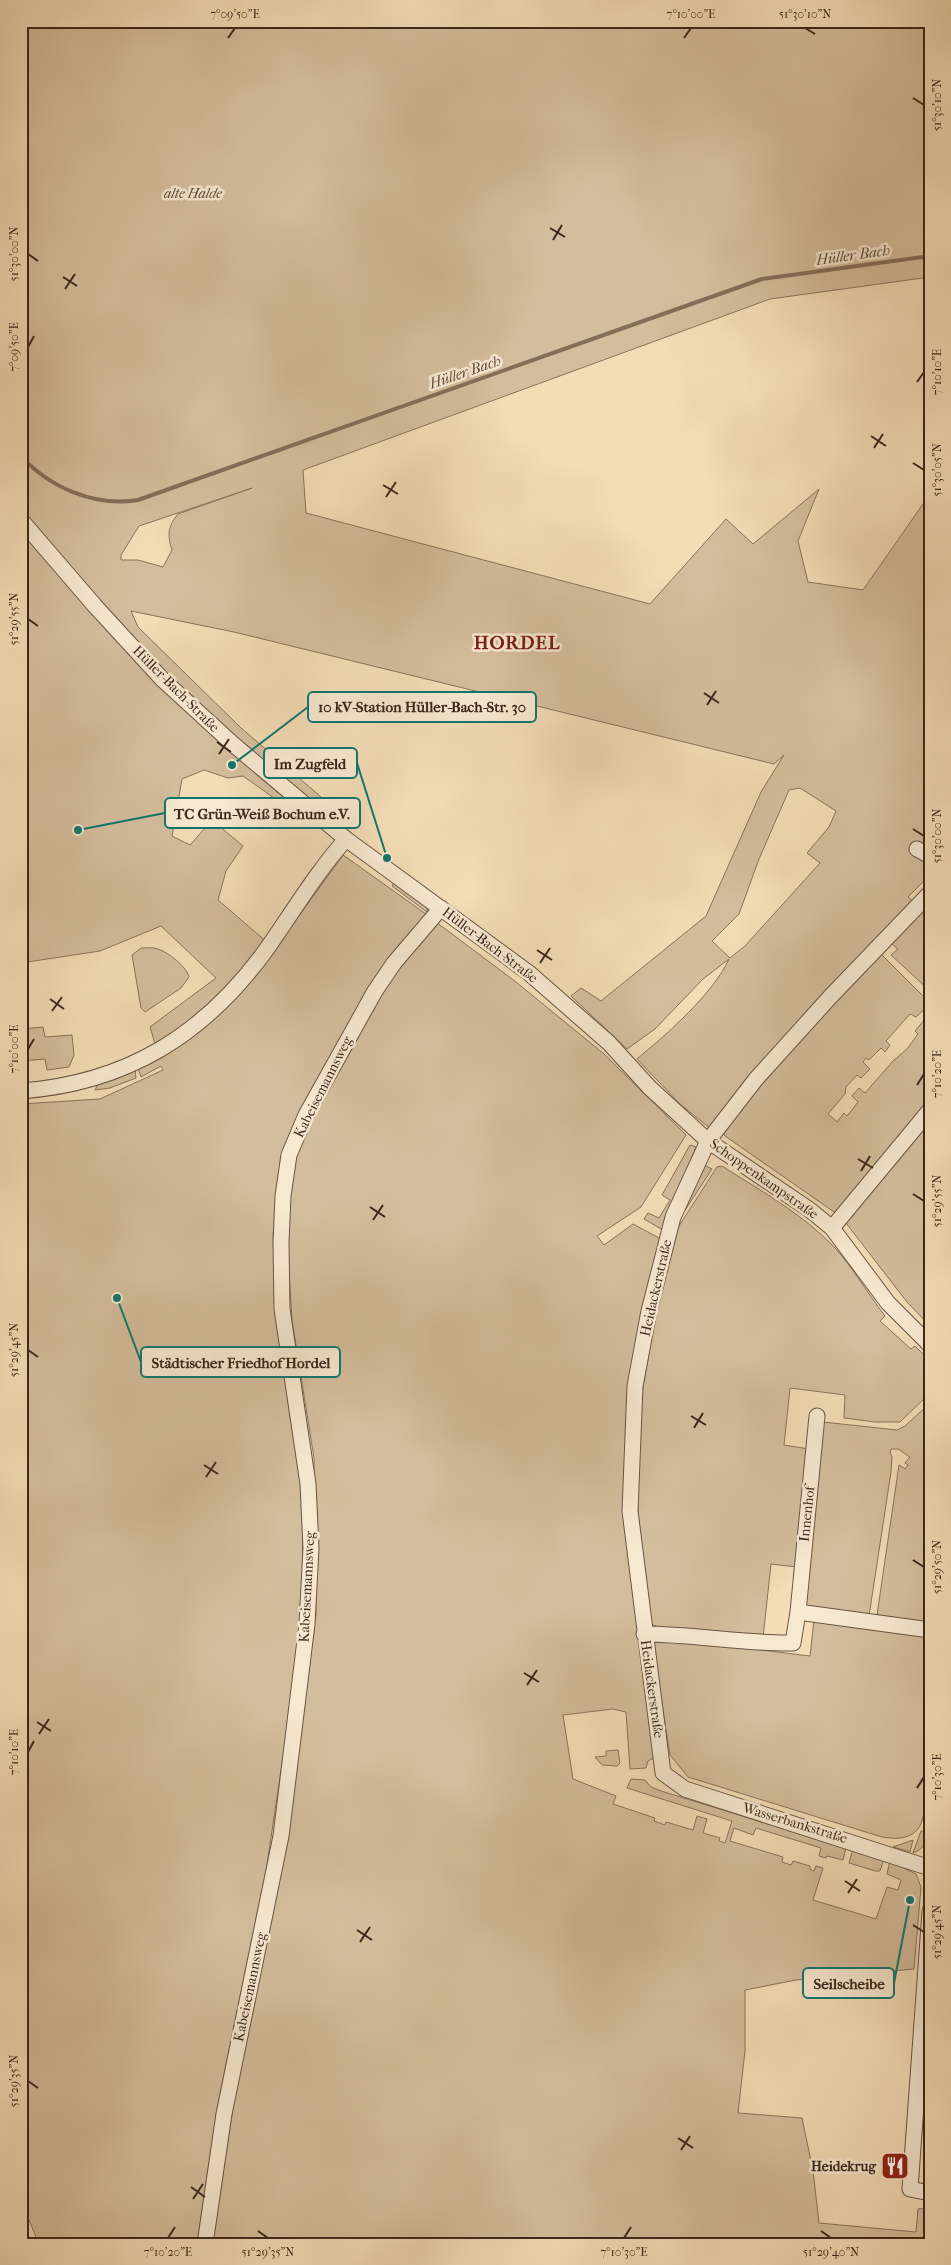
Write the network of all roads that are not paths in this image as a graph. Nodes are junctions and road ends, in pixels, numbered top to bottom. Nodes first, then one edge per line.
1 (21, 520) edge
2 (346, 838) junction
3 (930, 893) edge
4 (441, 908) junction
5 (609, 1043) joint
6 (21, 1091) edge
7 (930, 1110) edge
8 (708, 1141) junction
9 (832, 1228) junction
10 (930, 1345) edge
11 (817, 1416) dead end
12 (798, 1612) junction
13 (930, 1630) edge
14 (644, 1634) junction
15 (662, 1774) joint
16 (930, 1868) edge
17 (930, 1911) edge
18 (930, 2193) edge
19 (205, 2244) edge

1 - 2 street, Hüller-Bach-Straße
2 - 4 street, Hüller-Bach-Straße
2 - 6 street
3 - 8 street, Heidackerstraße
4 - 5 street, Hüller-Bach-Straße
4 - 19 street, Kabeisemannsweg
5 - 8 street, Schoppenkampstraße
7 - 9 street
8 - 9 street, Schoppenkampstraße
8 - 14 street, Heidackerstraße
9 - 10 street, Schoppenkampstraße
11 - 12 street, Innenhof
12 - 13 street
12 - 14 street, Innenhof
14 - 15 street, Heidackerstraße
15 - 16 street, Wasserbankstraße
17 - 18 street

